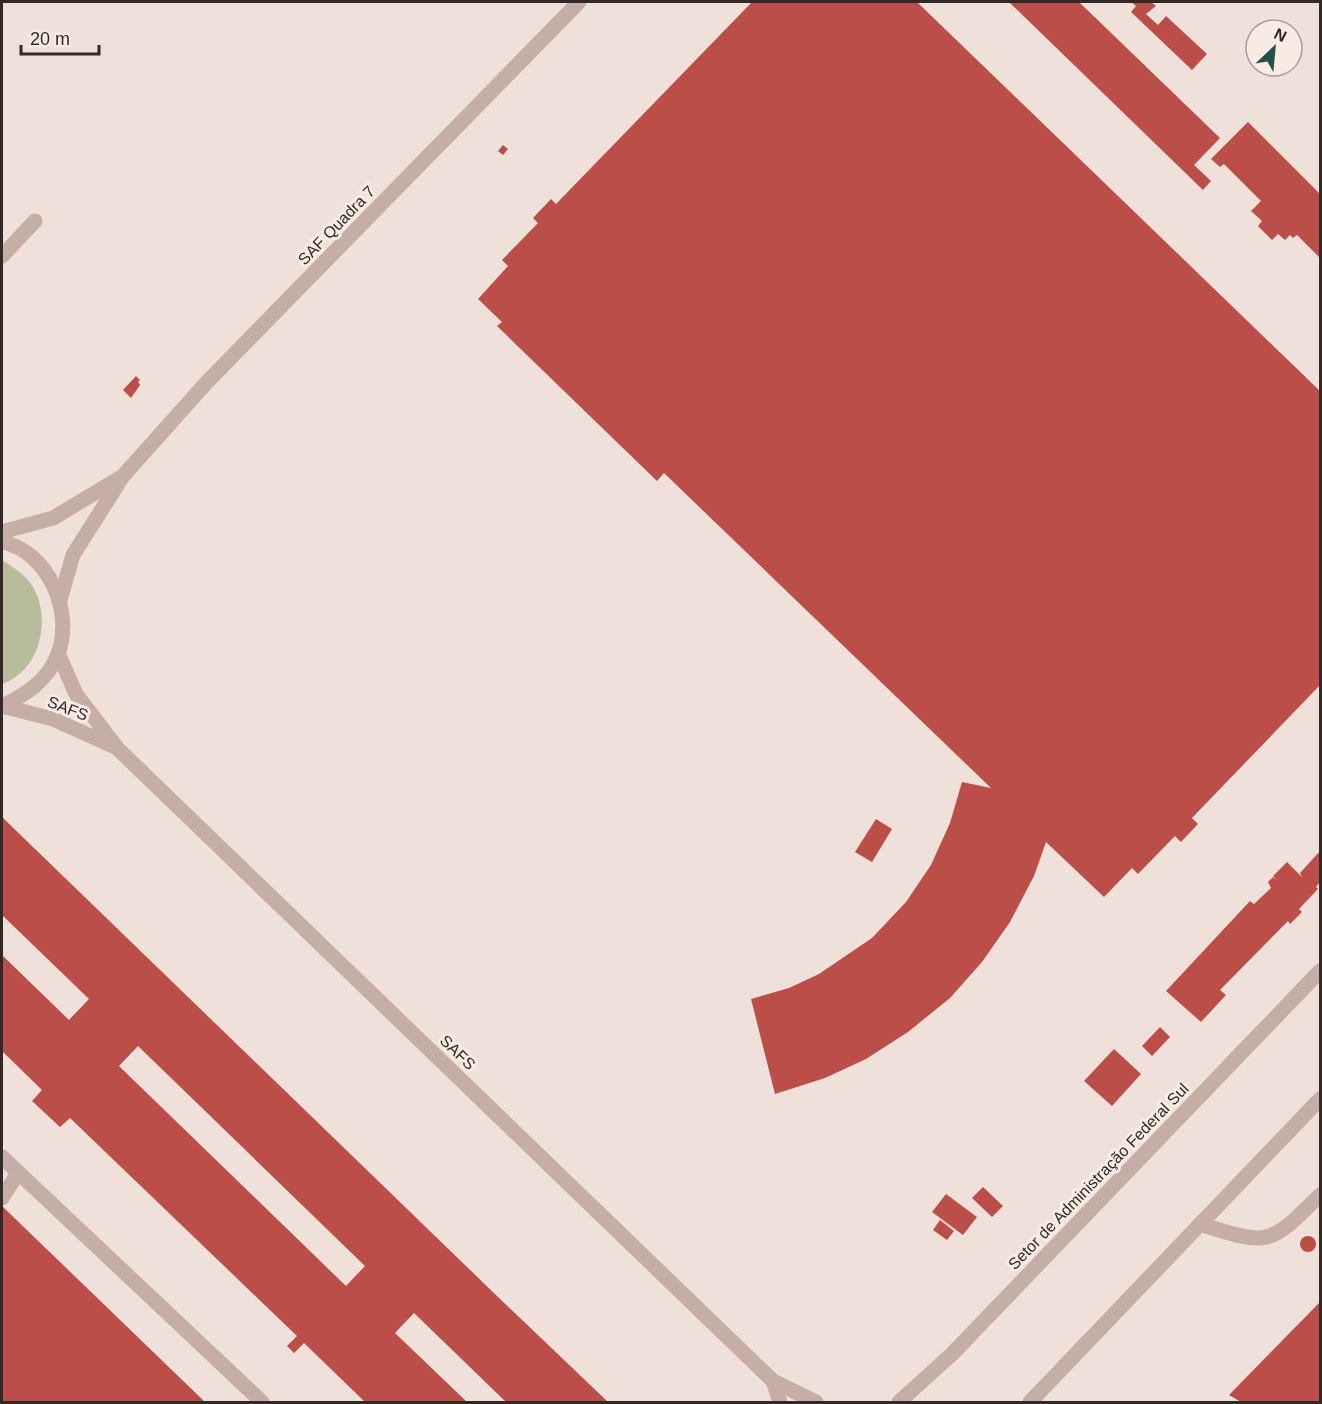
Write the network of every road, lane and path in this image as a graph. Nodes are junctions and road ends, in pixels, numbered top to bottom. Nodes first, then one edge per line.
1 (579, 2) edge
2 (35, 221) dead end
3 (2, 256) edge
4 (123, 477) junction
5 (2, 532) edge
6 (2, 542) edge
7 (60, 600) junction
8 (58, 653) junction
9 (2, 706) edge
10 (118, 749) junction
11 (1320, 971) edge
12 (1320, 1100) edge
13 (2, 1157) edge
14 (18, 1173) junction
15 (1320, 1195) edge
16 (2, 1198) edge
17 (1200, 1224) junction
18 (773, 1381) junction
19 (262, 1402) edge
20 (780, 1402) edge
21 (816, 1402) edge
22 (899, 1402) edge
23 (1030, 1402) edge

1 - 4 street, SAF Quadra 7
2 - 3 street
4 - 5 street, SAF Quadra 7
4 - 7 street, SAF Quadra 7
6 - 7 street
7 - 8 street
8 - 9 street
8 - 10 street, SAFS
9 - 10 street, SAFS
10 - 18 street, SAFS
11 - 22 street, Setor de Administração Federal Sul
12 - 17 street
13 - 14 street
14 - 16 street
14 - 19 street
15 - 17 street
17 - 23 street
18 - 20 street, SAFS
18 - 21 street, SAFS

